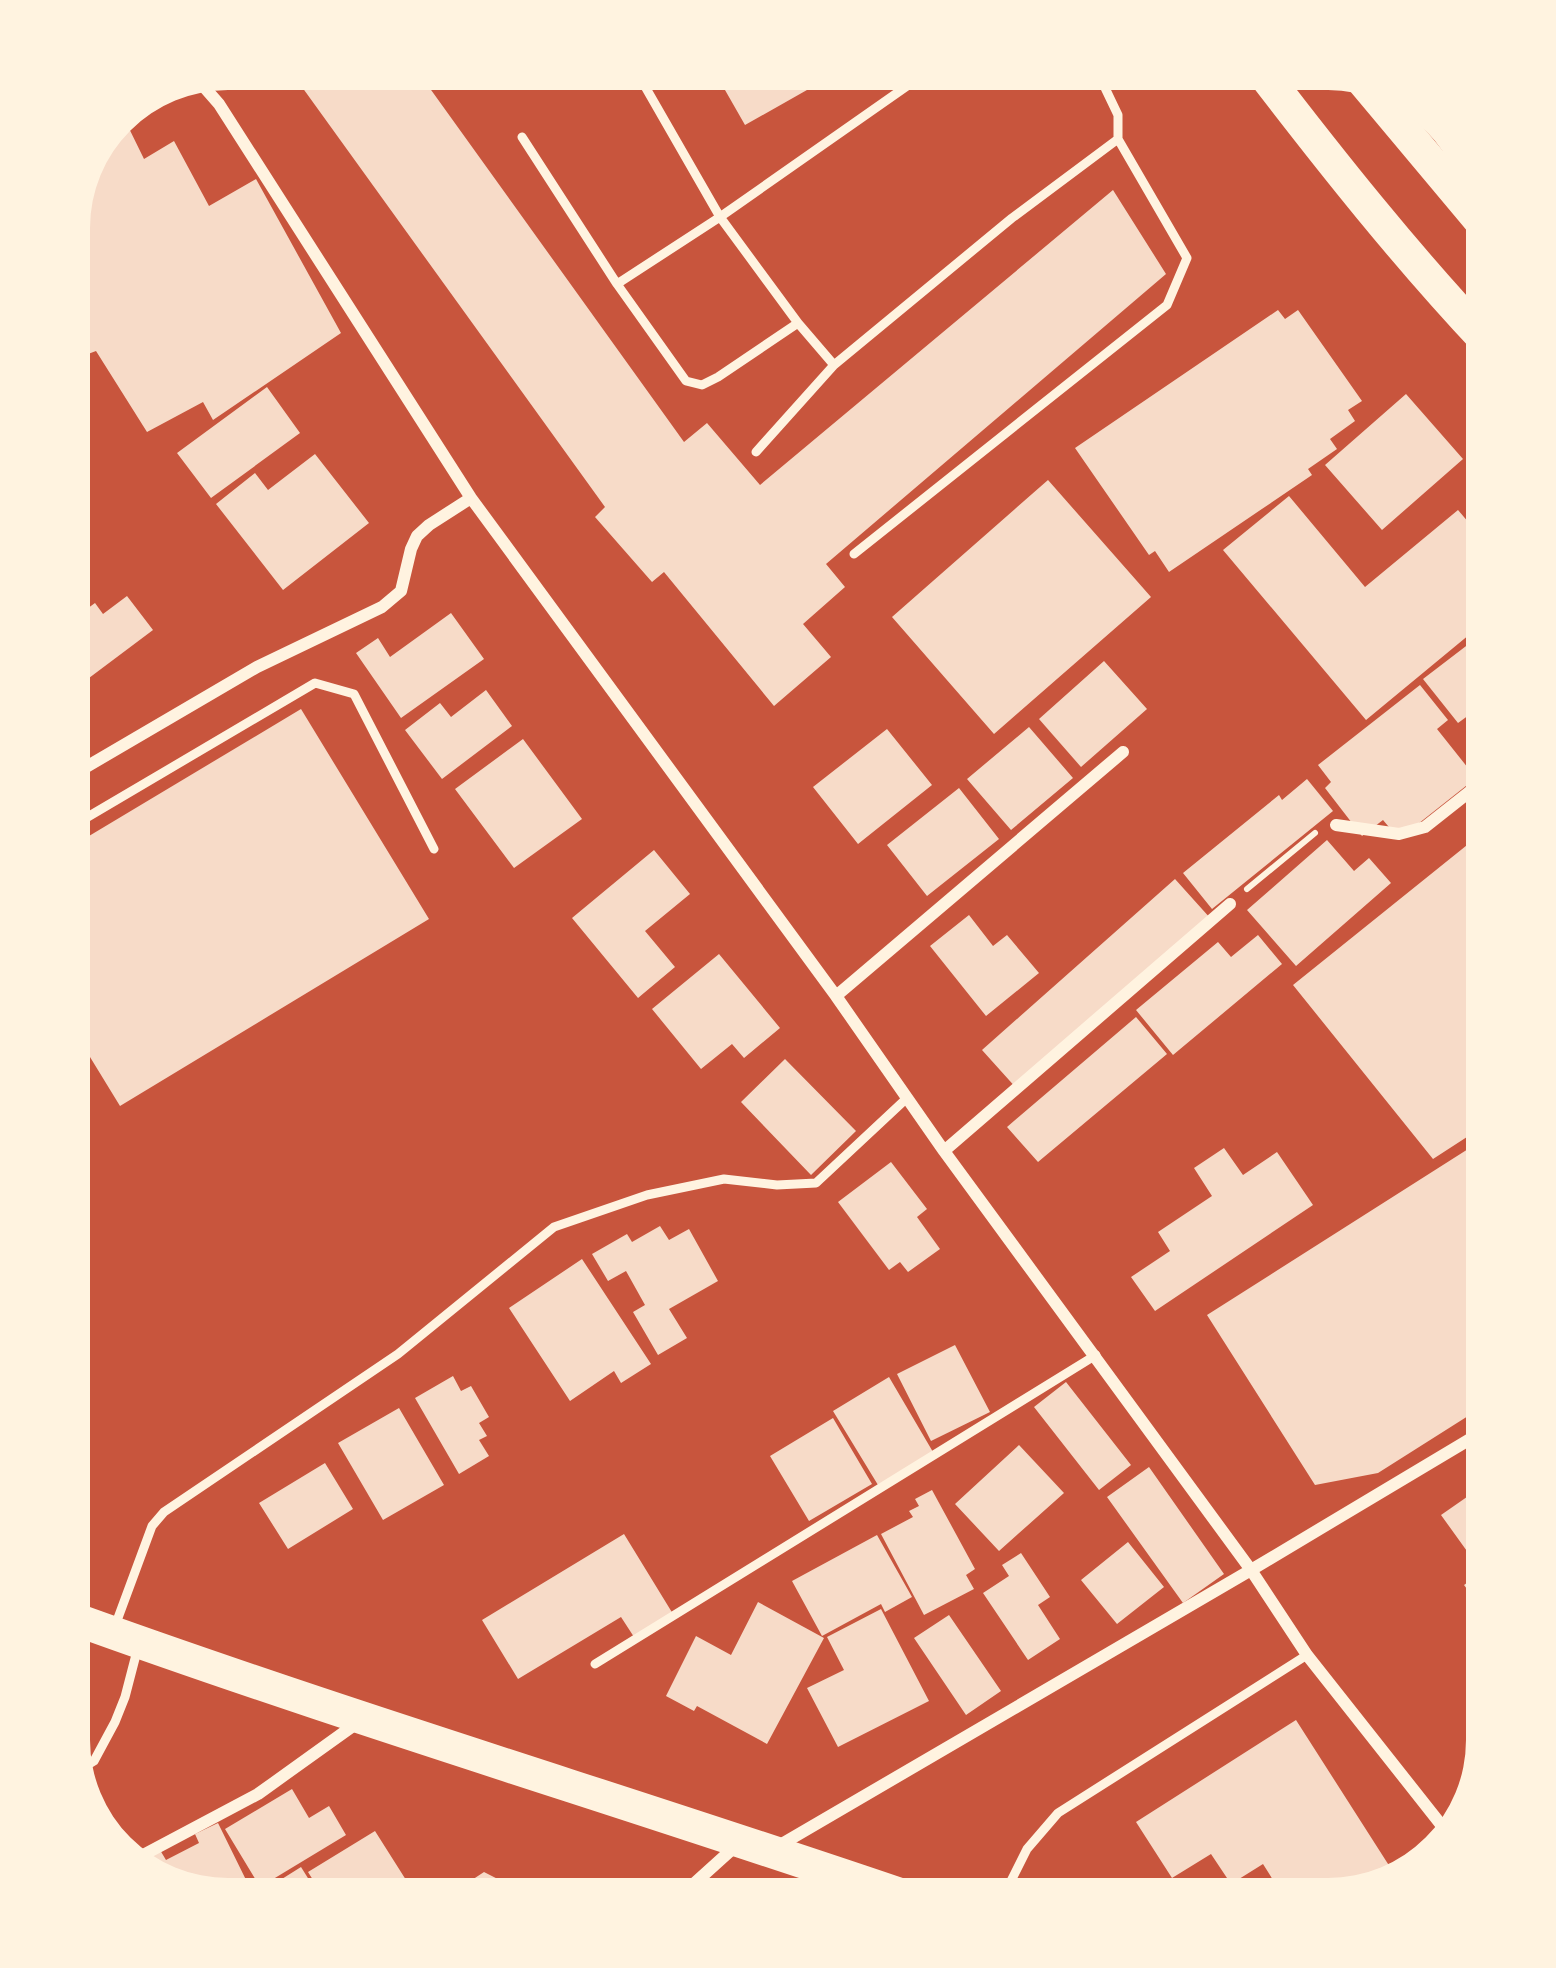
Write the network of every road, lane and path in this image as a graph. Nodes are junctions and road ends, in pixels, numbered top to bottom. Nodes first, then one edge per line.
1 (647, 90) edge
2 (901, 90) edge
3 (1106, 90) edge
4 (1277, 90) edge
5 (209, 92) edge
6 (1377, 99) edge
7 (522, 137) dead end
8 (1118, 139) junction
9 (1463, 200) edge
10 (720, 217) junction
11 (617, 284) junction
12 (1466, 318) edge
13 (797, 323) junction
14 (834, 365) junction
15 (756, 452) dead end
16 (470, 498) junction
17 (854, 554) dead end
18 (1123, 752) dead end
19 (90, 760) edge
20 (1466, 795) edge
21 (90, 816) edge
22 (1336, 825) joint
23 (434, 849) dead end
24 (1231, 904) joint
25 (836, 996) junction
26 (907, 1098) junction
27 (944, 1151) junction
28 (1096, 1355) junction
29 (1466, 1441) edge
30 (1250, 1570) junction
31 (90, 1624) edge
32 (126, 1637) junction
33 (1307, 1655) junction
34 (595, 1664) dead end
35 (363, 1719) junction
36 (92, 1762) edge
37 (1439, 1822) edge
38 (756, 1845) junction
39 (148, 1853) edge
40 (708, 1878) edge
41 (852, 1878) edge
42 (1013, 1878) edge

1 - 10 lane
2 - 10 lane
3 - 8 lane
4 - 12 highway
5 - 16 street
6 - 9 highway
7 - 11 lane
8 - 14 lane
8 - 17 lane
10 - 11 lane
10 - 13 lane
11 - 13 lane
13 - 14 lane
14 - 15 lane
16 - 19 street
16 - 25 street
18 - 25 street
20 - 22 street
21 - 23 lane
22 - 24 path
24 - 27 street
25 - 26 street
26 - 27 street
26 - 32 lane
27 - 28 street
28 - 30 street
28 - 34 lane
29 - 30 street
30 - 33 street
30 - 38 street
31 - 32 highway
32 - 35 highway
32 - 36 lane
33 - 37 street
33 - 42 lane
35 - 38 highway
35 - 39 street
38 - 40 street
38 - 41 highway

